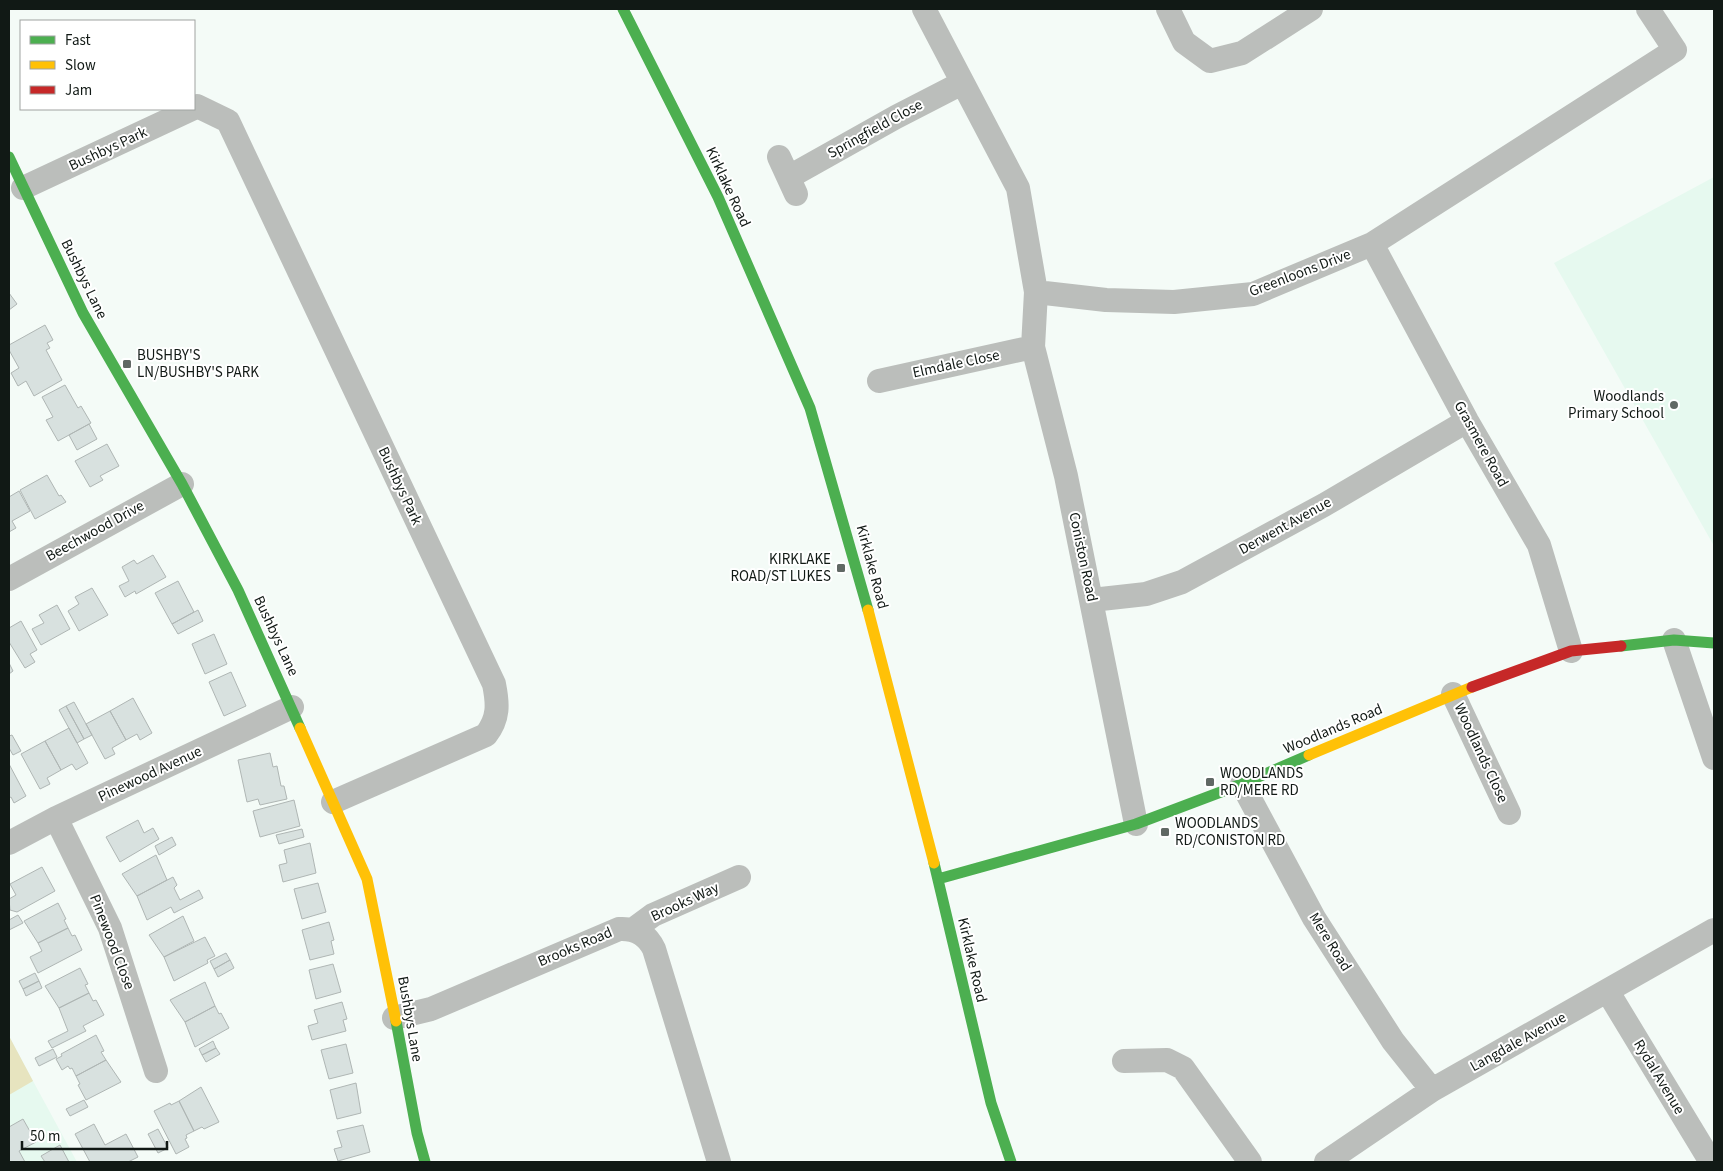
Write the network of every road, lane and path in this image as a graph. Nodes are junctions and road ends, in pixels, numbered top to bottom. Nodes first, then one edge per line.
1 (623, 9) edge
2 (924, 9) edge
3 (1168, 9) edge
4 (1311, 9) edge
5 (1648, 9) edge
6 (962, 83) junction
7 (195, 107) edge
8 (189, 110) edge
9 (9, 157) edge
10 (788, 176) dead end
11 (23, 188) junction
12 (1372, 244) junction
13 (1036, 292) junction
14 (1033, 347) junction
15 (879, 381) dead end
16 (1467, 421) junction
17 (182, 484) junction
18 (9, 579) edge
19 (1092, 600) junction
20 (1674, 640) junction
21 (1714, 644) edge
22 (1571, 651) junction
23 (1454, 694) junction
24 (292, 707) junction
25 (1714, 758) edge
26 (1242, 784) junction
27 (333, 802) junction
28 (1509, 813) dead end
29 (56, 818) junction
30 (1136, 824) junction
31 (9, 843) edge
32 (739, 877) dead end
33 (938, 879) junction
34 (634, 929) junction
35 (1714, 930) edge
36 (1608, 992) junction
37 (394, 1018) junction
38 (1124, 1061) dead end
39 (156, 1071) dead end
40 (1432, 1090) junction
41 (1331, 1161) edge
42 (425, 1162) edge
43 (719, 1162) edge
44 (1011, 1162) edge
45 (1250, 1162) edge
46 (1710, 1162) edge

1 - 33 street, Kirklake Road
2 - 6 street
3 - 4 street
5 - 12 street, Greenloons Drive
6 - 10 street, Springfield Close
6 - 13 street
7 - 27 street, Bushbys Park
8 - 11 street, Bushbys Park
9 - 11 street, Bushbys Lane
11 - 17 street, Bushbys Lane
12 - 13 street, Greenloons Drive
12 - 16 street, Grasmere Road
13 - 14 street, Coniston Road
14 - 15 street, Elmdale Close
14 - 19 street, Coniston Road
16 - 19 street, Derwent Avenue
16 - 22 street, Grasmere Road
17 - 18 street, Beechwood Drive
17 - 24 street, Bushbys Lane
19 - 30 street, Coniston Road
20 - 21 street, Woodlands Road
20 - 22 street, Woodlands Road
20 - 25 street
22 - 23 street, Woodlands Road
23 - 26 street, Woodlands Road
23 - 28 street, Woodlands Close
24 - 27 street, Bushbys Lane
24 - 29 street, Pinewood Avenue
26 - 30 street, Woodlands Road
26 - 40 street, Mere Road
27 - 37 street, Bushbys Lane
29 - 31 street, Pinewood Avenue
29 - 39 street, Pinewood Close
30 - 33 street, Woodlands Road
32 - 34 street, Brooks Way
33 - 44 street, Kirklake Road
34 - 37 street, Brooks Road
34 - 43 street, Brooks Road
35 - 36 street, Langdale Avenue
36 - 40 street, Langdale Avenue
36 - 46 street, Rydal Avenue
37 - 42 street, Bushbys Lane
38 - 45 street
40 - 41 street, Langdale Avenue

